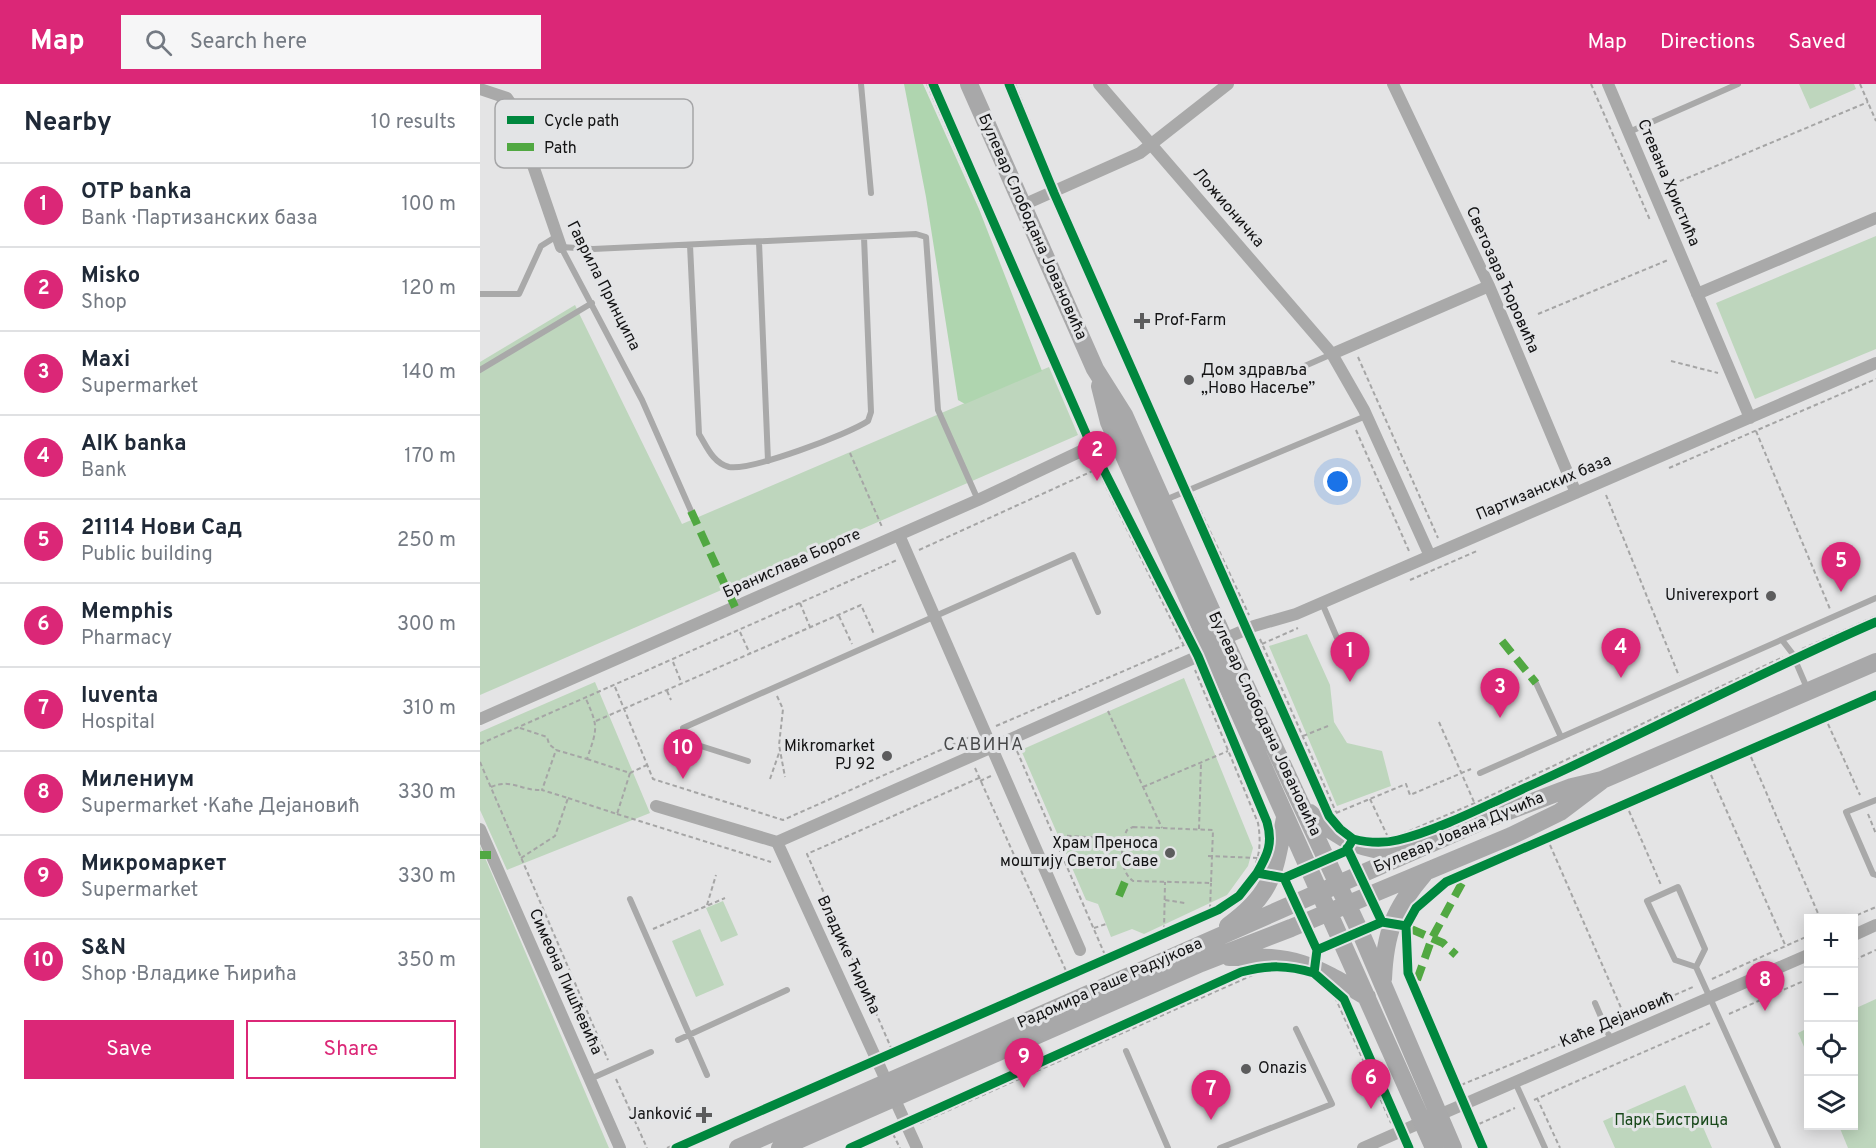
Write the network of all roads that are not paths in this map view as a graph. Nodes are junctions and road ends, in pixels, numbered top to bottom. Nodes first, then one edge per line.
1 (861, 84) edge
2 (969, 84) edge
3 (1100, 84) edge
4 (1228, 84) edge
5 (1393, 84) edge
6 (1608, 84) edge
7 (1738, 84) edge
8 (480, 89) edge
9 (508, 99) edge
10 (1629, 132) junction
11 (1152, 144) junction
12 (534, 168) edge
13 (870, 193) dead end
14 (1023, 205) junction
15 (1876, 218) edge
16 (864, 237) junction
17 (559, 241) junction
18 (759, 242) junction
19 (690, 245) junction
20 (1489, 286) junction
21 (480, 294) edge
22 (1697, 294) junction
23 (592, 303) junction
24 (1332, 354) junction
25 (1876, 363) edge
26 (480, 370) edge
27 (1291, 372) dead end
28 (1367, 416) junction
29 (1750, 418) junction
30 (1125, 443) junction
31 (768, 461) junction
32 (1576, 493) junction
33 (978, 500) junction
34 (1162, 501) junction
35 (691, 512) dead end
36 (893, 538) junction
37 (1430, 556) junction
38 (1876, 598) edge
39 (1322, 602) junction
40 (1098, 612) dead end
41 (934, 617) junction
42 (1338, 638) dead end
43 (1782, 640) junction
44 (1206, 651) junction
45 (1876, 662) edge
46 (1536, 683) dead end
47 (1809, 691) junction
48 (480, 719) edge
49 (1561, 737) junction
50 (991, 747) junction
51 (748, 761) dead end
52 (1480, 773) dead end
53 (1602, 780) junction
54 (1876, 800) edge
55 (656, 806) dead end
56 (1303, 808) junction
57 (1285, 818) junction
58 (480, 829) edge
59 (777, 842) junction
60 (1413, 851) junction
61 (1425, 872) junction
62 (1876, 875) edge
63 (1338, 884) junction
64 (1317, 893) junction
65 (630, 899) dead end
66 (1347, 904) junction
67 (1328, 912) junction
68 (1876, 925) edge
69 (1858, 933) edge
70 (1080, 950) dead end
71 (1206, 952) junction
72 (1804, 957) edge
73 (1696, 967) junction
74 (1383, 987) junction
75 (787, 990) dead end
76 (1367, 997) junction
77 (1710, 998) junction
78 (1595, 1003) dead end
79 (1296, 1029) dead end
80 (690, 1035) junction
81 (678, 1040) dead end
82 (1611, 1041) junction
83 (1126, 1051) dead end
84 (651, 1052) dead end
85 (707, 1075) dead end
86 (590, 1079) junction
87 (1515, 1083) junction
88 (892, 1090) junction
89 (869, 1100) junction
90 (1430, 1119) junction
91 (620, 1148) edge
92 (738, 1148) edge
93 (780, 1148) edge
94 (917, 1148) edge
95 (1168, 1148) edge
96 (1220, 1148) edge
97 (1363, 1148) edge
98 (1434, 1148) edge
99 (1453, 1148) edge
100 (1545, 1148) edge
101 (1778, 1148) edge

1 - 13 lane
2 - 14 street, Булевар Слободана Јовановића
3 - 11 street, Ложионичка
4 - 11 street
5 - 20 street, Светозара Ћоровића
6 - 10 street, Стевана Христића
7 - 10 lane
8 - 9 street, Гаврила Принципа
10 - 22 street, Стевана Христића
11 - 14 street
11 - 24 street, Ложионичка
12 - 17 street, Гаврила Принципа
14 - 30 street, Булевар Слободана Јовановића
15 - 22 street
16 - 18 lane
16 - 31 lane
16 - 33 lane
17 - 19 lane
17 - 21 lane
17 - 23 lane, Гаврила Принципа
18 - 19 lane
18 - 31 lane
19 - 31 lane
20 - 24 street
20 - 32 street, Светозара Ћоровића
22 - 29 street, Стевана Христића
23 - 26 lane
23 - 35 lane, Гаврила Принципа
24 - 27 lane
24 - 28 street, Ложионичка
25 - 29 street, Партизанских база
28 - 34 lane
28 - 37 street, Ложионичка
29 - 32 street, Партизанских база
30 - 33 street, Бранислава Бороте
30 - 34 street, Булевар Слободана Јовановића
30 - 44 street, Булевар Слободана Јовановића
32 - 37 street, Партизанских база
33 - 36 street, Бранислава Бороте
34 - 44 street, Булевар Слободана Јовановића
36 - 41 street
36 - 48 street, Бранислава Бороте
37 - 39 street, Партизанских база
38 - 43 lane
39 - 42 lane
39 - 44 street, Партизанских база
40 - 41 lane
41 - 50 street
41 - 51 lane
43 - 47 lane
43 - 49 lane
44 - 50 street
44 - 56 street, Булевар Слободана Јовановића
44 - 57 street, Булевар Слободана Јовановића
45 - 47 street, Булевар Јована Дучића
46 - 49 lane
47 - 53 street, Булевар Јована Дучића
49 - 52 lane
50 - 59 street
50 - 70 street
53 - 60 street, Булевар Јована Дучића
53 - 61 street, Булевар Јована Дучића
54 - 62 lane
55 - 59 street
56 - 60 street
56 - 63 street, Булевар Слободана Јовановића
57 - 64 street, Булевар Слободана Јовановића
57 - 71 street
58 - 86 street, Симеона Пишћевића
59 - 88 street, Владике Ћирића
60 - 63 street, Булевар Јована Дучића
61 - 66 street, Булевар Јована Дучића
61 - 74 street
63 - 64 street, Булевар Јована Дучића
63 - 66 street, Булевар Слободана Јовановића
64 - 67 street, Булевар Слободана Јовановића
64 - 71 street, Радомира Раше Радујкова
65 - 80 lane
66 - 67 street, Булевар Јована Дучића
66 - 74 street, Булевар Слободана Јовановића
67 - 71 street, Радомира Раше Радујкова
67 - 76 street, Булевар Слободана Јовановића
68 - 69 street
71 - 76 street
71 - 88 street, Радомира Раше Радујкова
72 - 77 street, Каће Дејановић
73 - 73 lane
73 - 77 lane
74 - 90 street, Булевар Слободана Јовановића
75 - 80 lane
76 - 90 street, Булевар Слободана Јовановића
77 - 82 street, Каће Дејановић
77 - 101 lane
78 - 82 lane
79 - 96 lane
80 - 81 lane
80 - 85 lane
82 - 87 street, Каће Дејановић
83 - 95 lane
84 - 86 lane
86 - 91 street, Симеона Пишћевића
87 - 90 street, Каће Дејановић
87 - 100 lane
88 - 89 street, Радомира Раше Радујкова
88 - 94 street, Владике Ћирића
89 - 92 street, Радомира Раше Радујкова
89 - 93 street, Радомира Раше Радујкова
90 - 97 street, Каће Дејановић
90 - 98 street, Булевар Слободана Јовановића
90 - 99 street, Булевар Слободана Јовановића

